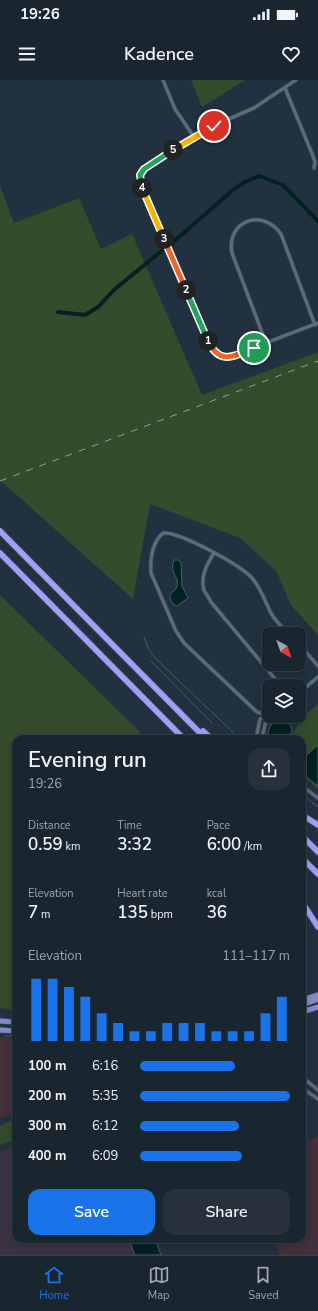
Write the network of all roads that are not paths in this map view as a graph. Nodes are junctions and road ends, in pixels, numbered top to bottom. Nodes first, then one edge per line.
1 (163, 80) edge
2 (296, 80) edge
3 (285, 88) junction
4 (194, 137) junction
5 (314, 168) dead end
6 (316, 324) edge
7 (266, 343) junction
8 (0, 531) edge
9 (0, 553) edge
10 (214, 553) junction
11 (283, 627) edge
12 (306, 652) edge
13 (318, 666) edge
14 (318, 677) edge
15 (275, 679) edge
16 (306, 687) edge
17 (173, 706) junction
18 (262, 715) edge
19 (262, 718) edge
20 (265, 723) edge
21 (180, 735) edge
22 (202, 735) edge
23 (207, 735) edge
24 (256, 735) edge
25 (263, 735) edge
26 (306, 789) edge
27 (318, 798) edge
28 (306, 818) edge
29 (318, 825) edge
30 (306, 840) edge
31 (318, 852) edge
32 (306, 862) edge
33 (318, 874) edge
34 (306, 908) edge
35 (318, 927) edge
36 (318, 995) edge
37 (306, 999) edge
38 (318, 999) edge
39 (306, 1004) edge
40 (318, 1007) edge
41 (306, 1011) edge
42 (0, 1021) edge
43 (12, 1022) edge
44 (0, 1030) edge
45 (12, 1031) edge
46 (306, 1080) edge
47 (318, 1090) edge
48 (306, 1091) edge
49 (318, 1100) edge

1 - 4 street
2 - 3 street
3 - 4 street
3 - 5 street
4 - 7 street
6 - 7 street
6 - 7 street
8 - 17 highway
9 - 21 highway
10 - 11 street
10 - 15 street
10 - 18 street
12 - 13 street
14 - 16 street
17 - 22 highway
17 - 23 highway
19 - 24 street
20 - 25 street
26 - 27 street
28 - 29 highway
30 - 31 highway
32 - 33 highway
34 - 35 highway
36 - 37 main road
38 - 39 main road
40 - 41 main road
42 - 43 main road
44 - 45 main road
46 - 47 street
48 - 49 street

